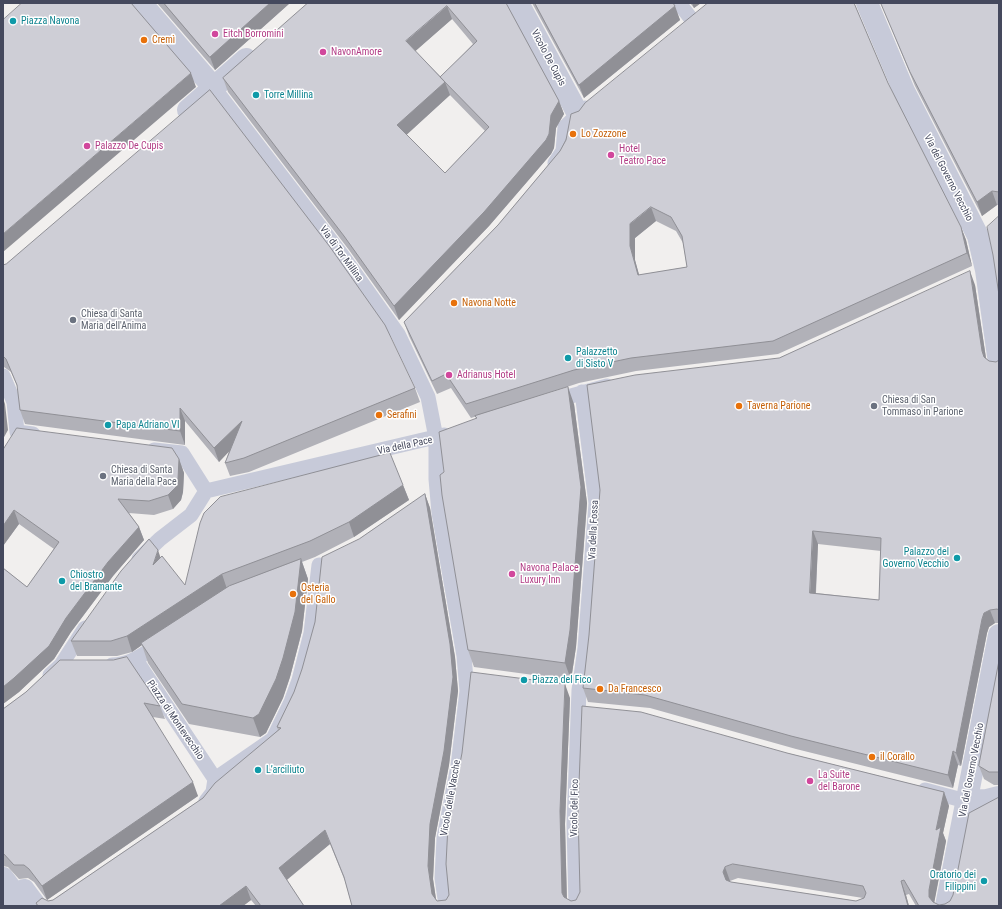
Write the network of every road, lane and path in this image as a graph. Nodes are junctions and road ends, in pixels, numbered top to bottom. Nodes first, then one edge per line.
1 (141, 3) edge
2 (518, 3) edge
3 (679, 3) edge
4 (867, 3) edge
5 (680, 30) edge
6 (261, 45) edge
7 (214, 88) junction
8 (596, 99) edge
9 (578, 114) junction
10 (171, 124) edge
11 (548, 172) edge
12 (994, 222) edge
13 (978, 236) junction
14 (408, 323) edge
15 (398, 334) junction
16 (999, 363) edge
17 (3, 376) edge
18 (624, 383) edge
19 (582, 392) junction
20 (538, 406) edge
21 (458, 431) edge
22 (48, 436) edge
23 (436, 438) junction
24 (138, 448) edge
25 (206, 491) junction
26 (333, 558) edge
27 (319, 565) junction
28 (129, 570) edge
29 (305, 570) edge
30 (95, 613) edge
31 (999, 635) edge
32 (172, 636) edge
33 (136, 660) junction
34 (61, 665) junction
35 (76, 665) edge
36 (99, 665) edge
37 (466, 675) junction
38 (481, 677) edge
39 (40, 684) edge
40 (564, 688) edge
41 (579, 690) junction
42 (215, 779) junction
43 (914, 788) edge
44 (999, 797) edge
45 (966, 801) junction
46 (196, 809) edge
47 (3, 878) edge
48 (20, 904) edge
49 (446, 906) edge
50 (576, 906) edge
51 (946, 906) edge

1 - 7 street
2 - 9 street, Vicolo De Cupis
3 - 5 lane
4 - 13 street, Via del Governo Vecchio
6 - 7 street
7 - 10 street
7 - 15 lane, Via di Tor Millina
8 - 9 lane
9 - 11 lane
12 - 13 street
13 - 16 street, Via del Governo Vecchio
14 - 15 lane
15 - 23 lane, Via di Tor Millina
17 - 22 lane
18 - 19 lane
19 - 20 lane
19 - 41 lane, Via della Fossa
21 - 23 lane
23 - 25 lane, Via della Pace
23 - 37 lane, Via della Pace
24 - 25 lane
25 - 28 lane
26 - 27 lane
27 - 29 lane
27 - 42 lane
30 - 34 lane
31 - 45 street, Via del Governo Vecchio
32 - 33 lane
33 - 36 lane
33 - 42 lane, Piazza di Montevecchio
34 - 35 lane
34 - 39 lane
37 - 38 lane
37 - 49 lane, Vicolo delle Vacche
40 - 41 lane
41 - 50 lane, Vicolo del Fico
42 - 46 lane
43 - 45 lane
44 - 45 street
45 - 51 street, Via del Governo Vecchio
47 - 48 street

